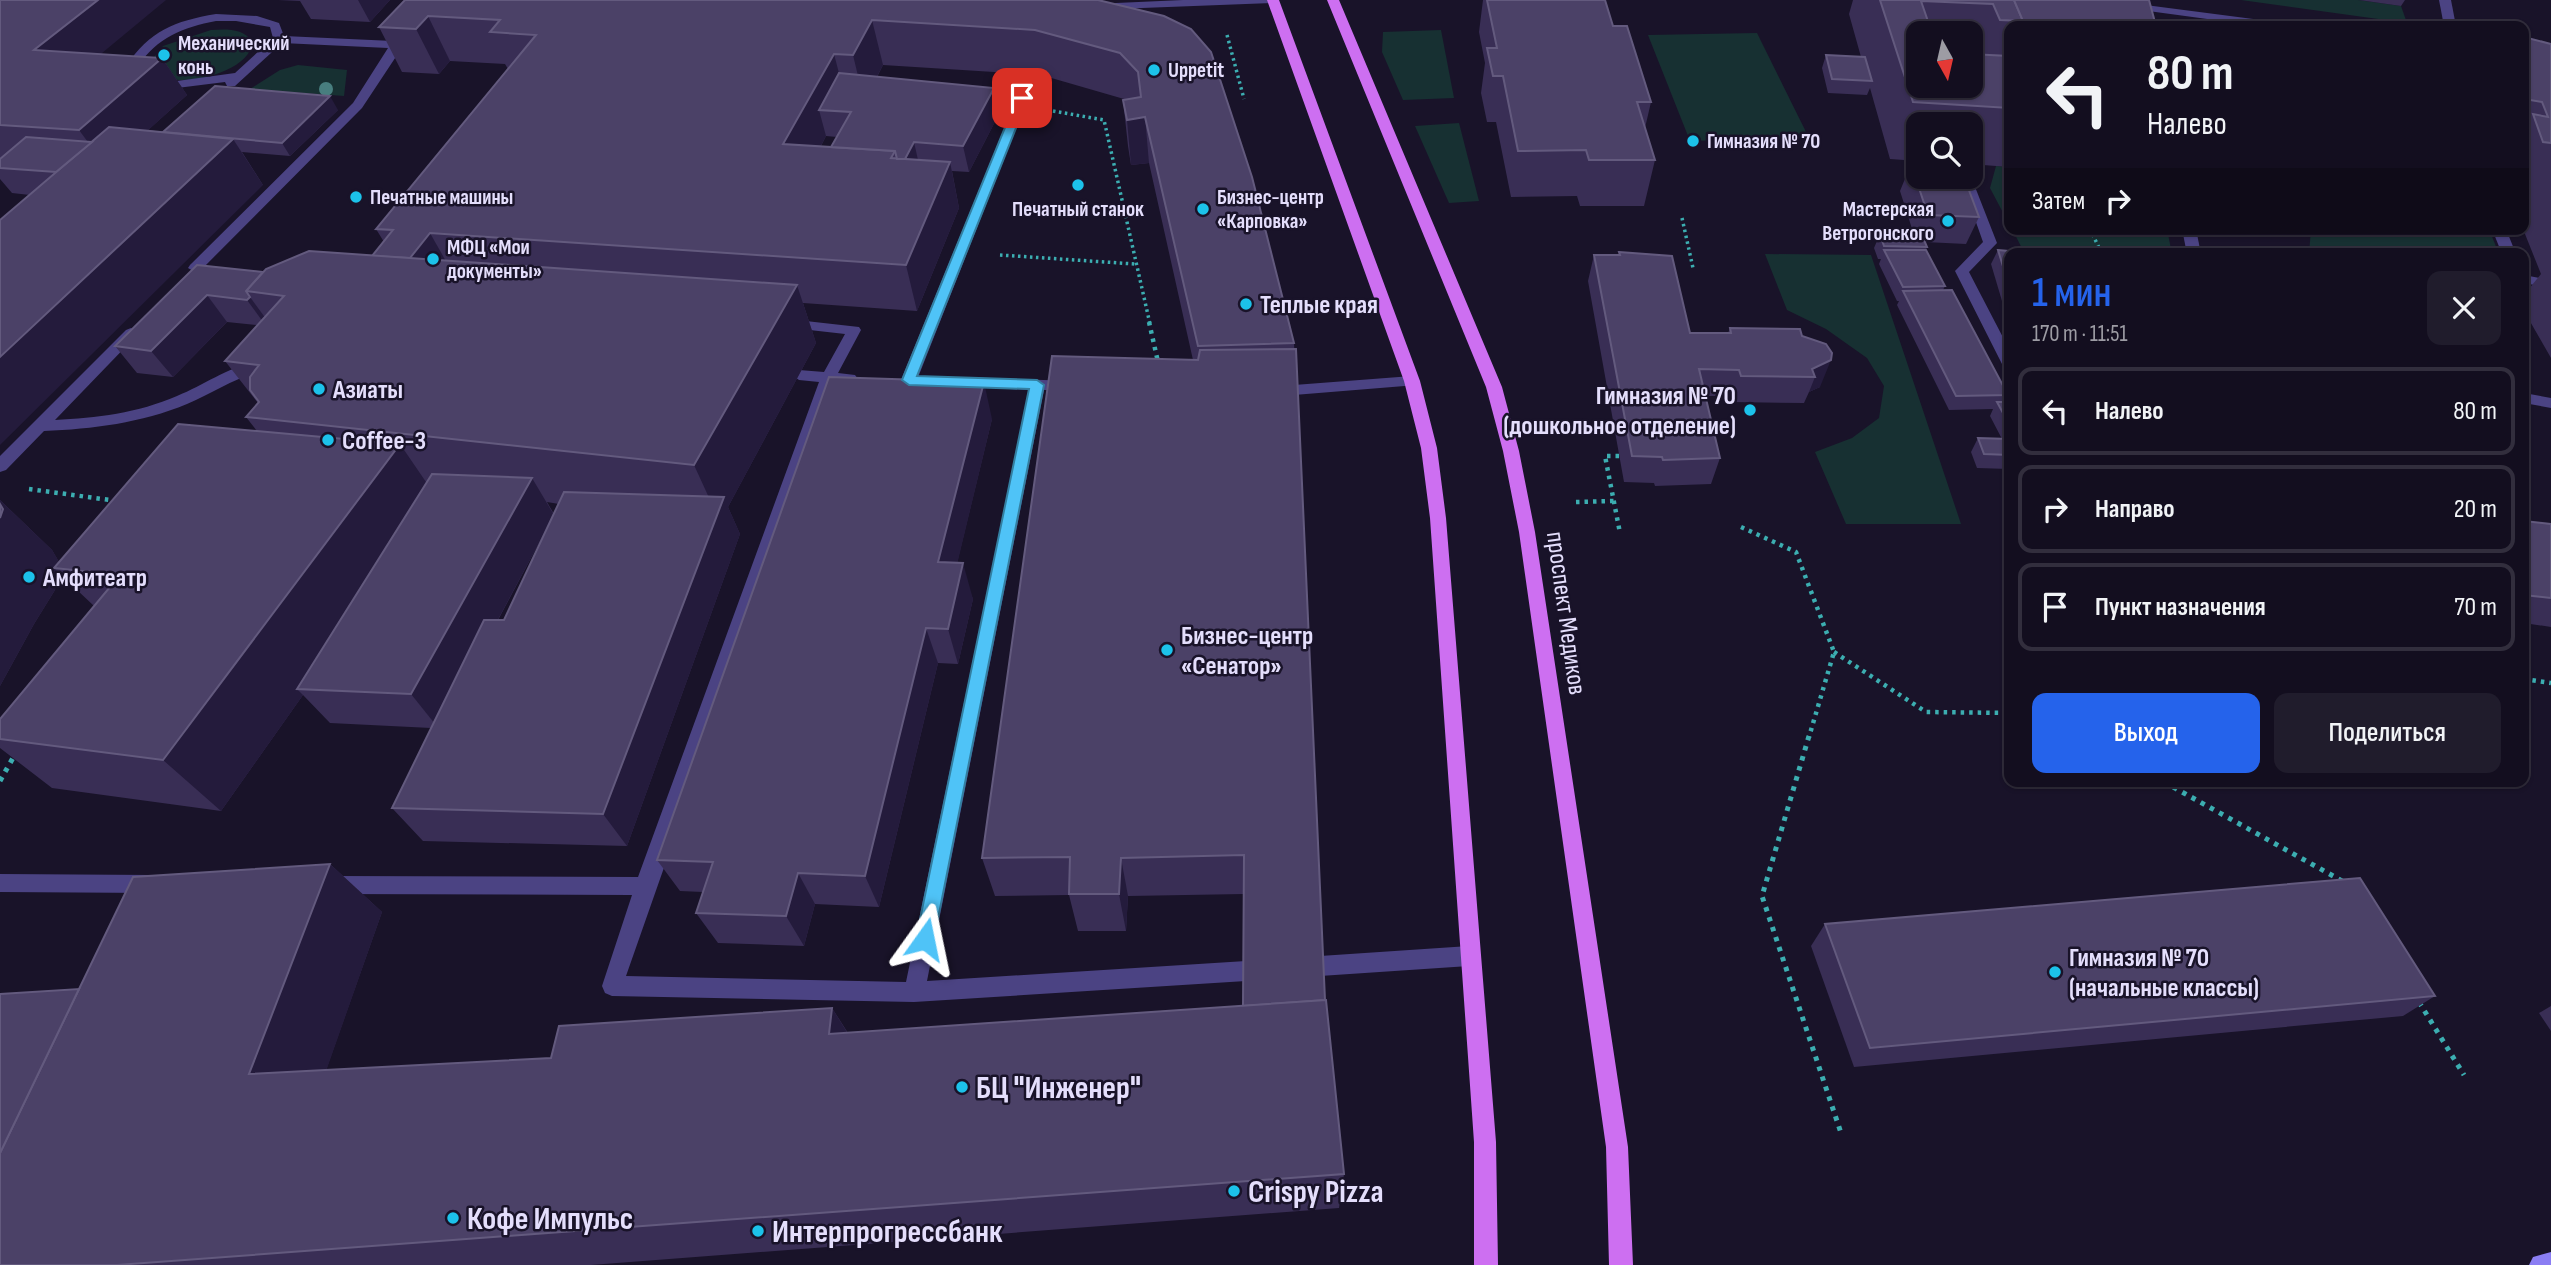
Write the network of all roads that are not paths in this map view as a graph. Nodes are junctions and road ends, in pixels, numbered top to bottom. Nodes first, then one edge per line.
1 (1273, 0) edge
2 (1333, 0) edge
3 (2445, 0) edge
4 (2152, 4) edge
5 (1116, 6) edge
6 (2121, 6) edge
7 (2134, 7) junction
8 (2140, 21) edge
9 (2254, 21) edge
10 (2450, 21) edge
11 (413, 27) edge
12 (279, 39) junction
13 (396, 46) junction
14 (239, 76) junction
15 (219, 94) edge
16 (1021, 101) road end
17 (257, 178) dead end
18 (284, 181) junction
19 (1971, 189) edge
20 (196, 272) edge
21 (2529, 280) edge
22 (2545, 283) dead end
23 (772, 323) edge
24 (139, 325) edge
25 (2004, 354) edge
26 (268, 368) edge
27 (799, 375) dead end
28 (828, 378) junction
29 (868, 379) edge
30 (1412, 381) junction
31 (1037, 385) junction
32 (1088, 387) edge
33 (1294, 390) edge
34 (2529, 399) edge
35 (2551, 403) edge
36 (39, 426) junction
37 (0, 466) edge
38 (0, 883) edge
39 (178, 884) edge
40 (316, 885) edge
41 (645, 887) junction
42 (1469, 956) junction
43 (1320, 966) edge
44 (1246, 971) edge
45 (914, 992) junction
46 (2551, 1264) edge
47 (1486, 1265) edge
48 (1621, 1265) edge
49 (2541, 1265) edge

1 - 5 street
1 - 30 main road
2 - 48 main road, проспект Медиков
3 - 10 street
4 - 7 street
4 - 9 street
6 - 7 street
7 - 8 street
11 - 13 street
12 - 13 street
12 - 14 street
12 - 14 street
13 - 18 street
14 - 15 street
16 - 31 street
17 - 18 street
18 - 20 street
19 - 25 street
21 - 22 street
23 - 28 street
24 - 36 street
26 - 36 street
27 - 28 street
28 - 29 street
28 - 41 street
30 - 33 street
30 - 42 main road
31 - 32 street
31 - 45 street
34 - 35 street
36 - 37 street
38 - 39 street
40 - 41 street
41 - 45 street
42 - 43 street
42 - 47 main road
44 - 45 street
46 - 49 street

